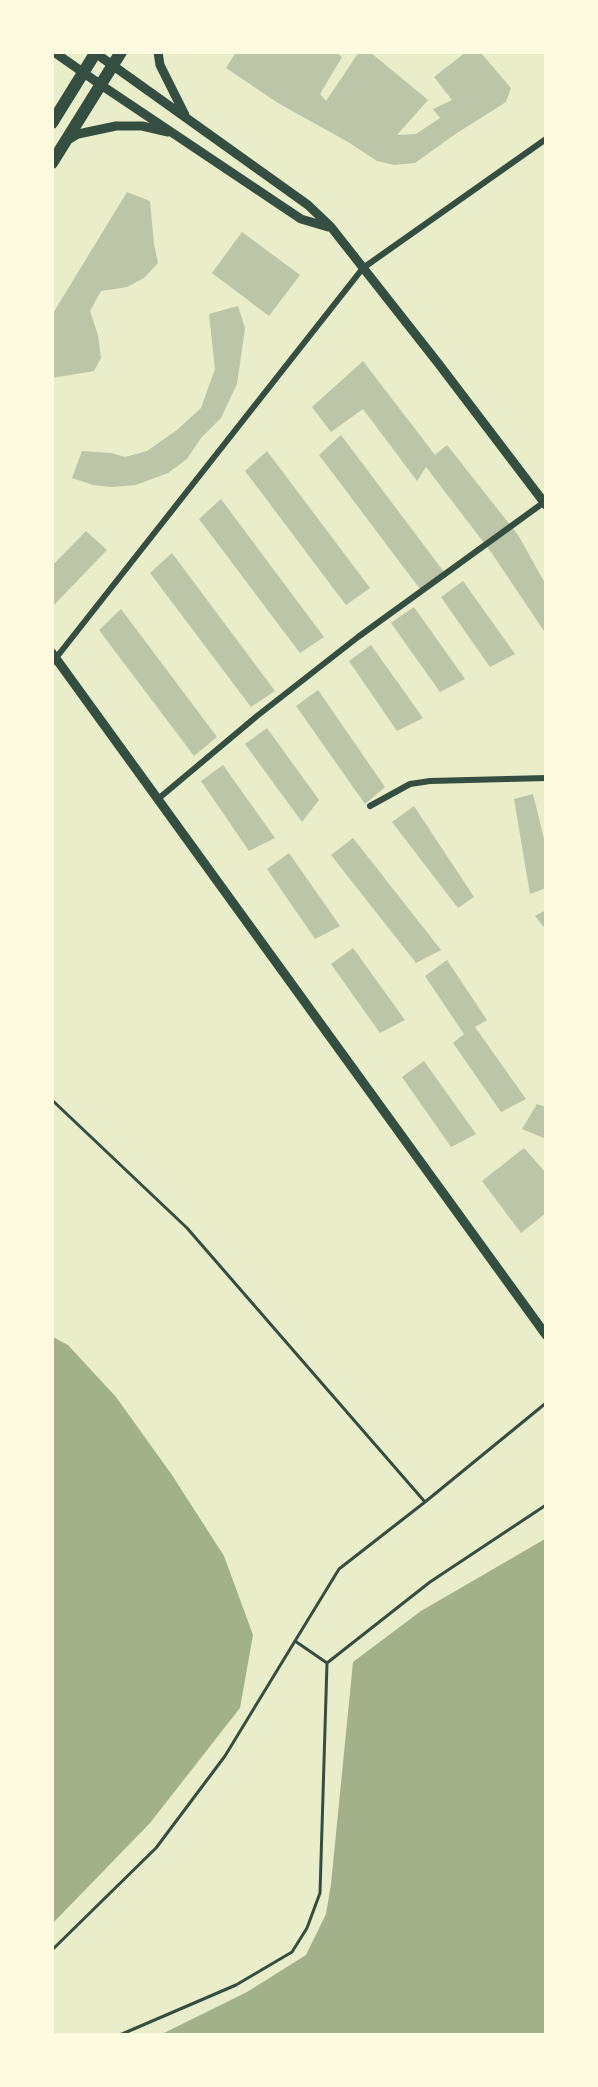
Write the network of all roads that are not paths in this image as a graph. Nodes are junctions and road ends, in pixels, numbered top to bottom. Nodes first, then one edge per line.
1 (54, 52) edge
2 (121, 52) edge
3 (158, 52) edge
4 (95, 53) edge
5 (113, 65) junction
6 (82, 73) junction
7 (97, 89) junction
8 (188, 119) junction
9 (52, 123) edge
10 (175, 134) junction
11 (546, 139) edge
12 (66, 142) junction
13 (52, 163) edge
14 (331, 227) junction
15 (363, 268) junction
16 (544, 504) edge
17 (54, 658) edge
18 (546, 778) edge
19 (158, 799) junction
20 (370, 806) dead end
21 (546, 1335) edge

1 - 6 street
2 - 5 main road
3 - 8 street
4 - 5 street
4 - 6 main road
5 - 7 main road
5 - 8 street
6 - 7 street
6 - 9 main road
7 - 10 street
7 - 12 main road
8 - 14 street
10 - 12 street
10 - 14 street
11 - 15 street
12 - 13 main road
14 - 15 street
15 - 16 street
15 - 17 street
16 - 19 street
17 - 19 street
18 - 20 street
19 - 21 street

